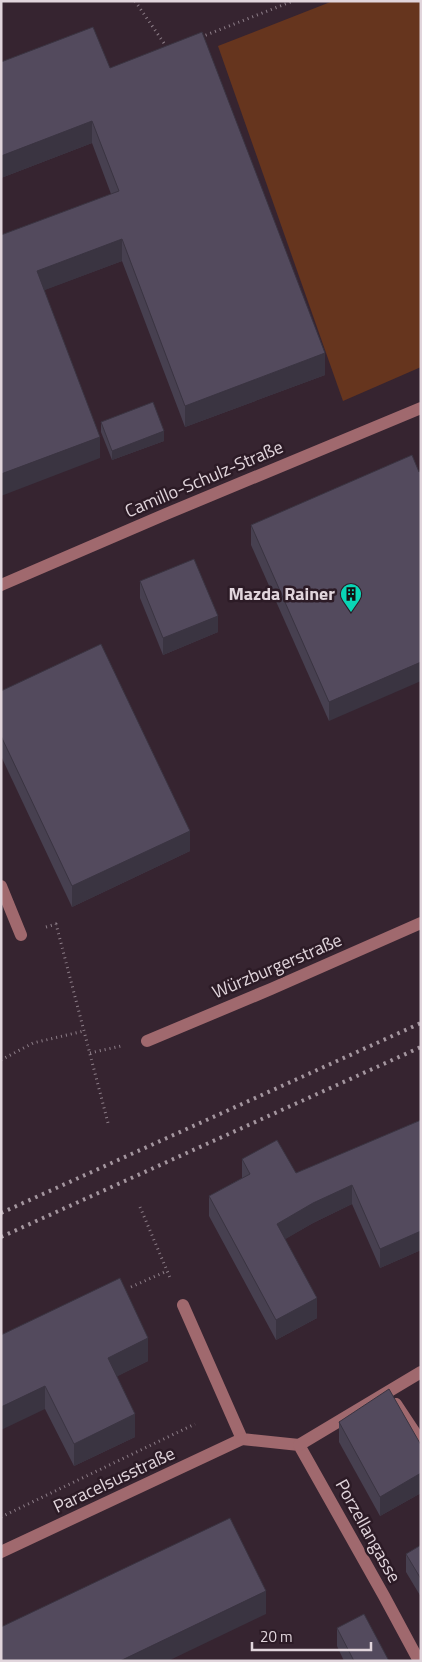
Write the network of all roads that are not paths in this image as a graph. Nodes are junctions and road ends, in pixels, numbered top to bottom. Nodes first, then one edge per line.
1 (421, 408) edge
2 (1, 585) edge
3 (1, 886) edge
4 (421, 923) edge
5 (22, 935) road end
6 (147, 1041) dead end
7 (183, 1305) road end
8 (421, 1372) edge
9 (388, 1392) junction
10 (242, 1439) junction
11 (421, 1442) edge
12 (299, 1445) junction
13 (1, 1552) edge
14 (419, 1661) edge

1 - 2 street, Camillo-Schulz-Straße
3 - 5 street
4 - 6 street, Würzburgerstraße
7 - 10 street
8 - 9 street
9 - 11 street
9 - 12 street
10 - 12 street
10 - 13 street, Paracelsusstraße
12 - 14 street, Porzellangasse

